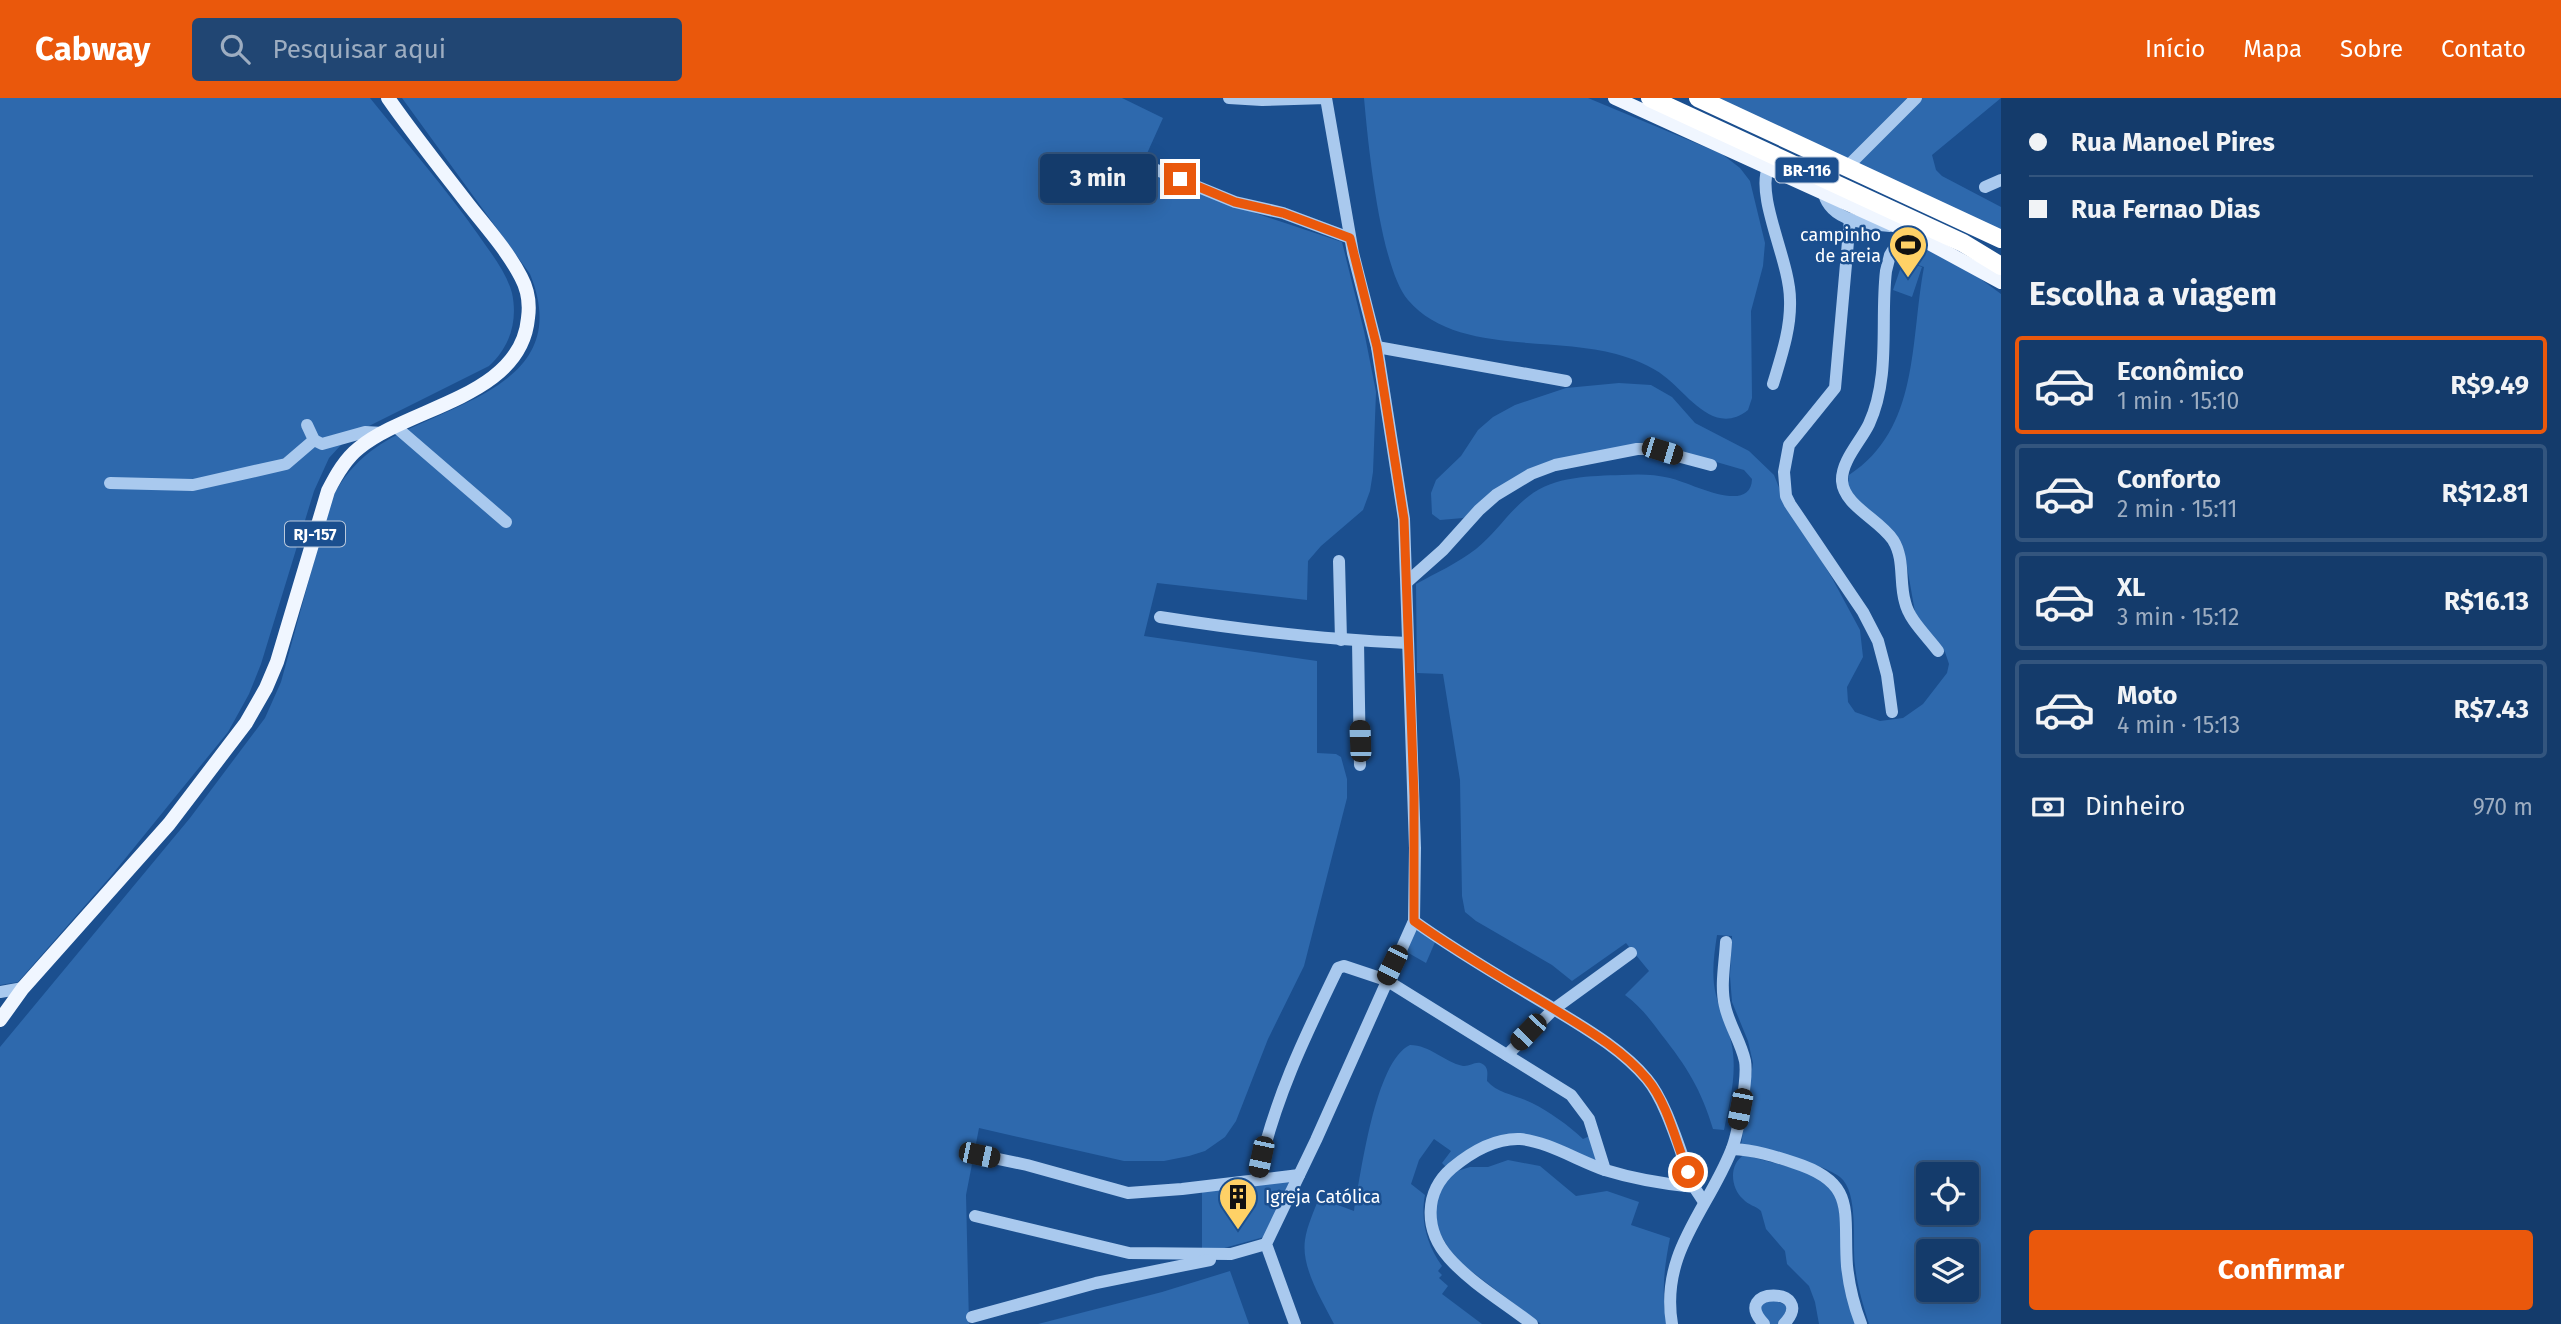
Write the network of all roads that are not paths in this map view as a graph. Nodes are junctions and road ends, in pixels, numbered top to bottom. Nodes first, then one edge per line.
1 (388, 98) edge
2 (1229, 98) edge
3 (1326, 98) edge
4 (1615, 98) edge
5 (1650, 98) edge
6 (1698, 98) edge
7 (1916, 98) edge
8 (1147, 166) dead end
9 (1848, 166) junction
10 (1768, 167) junction
11 (2001, 180) edge
12 (1985, 187) dead end
13 (1824, 194) junction
14 (1850, 219) junction
15 (1901, 228) junction
16 (2001, 237) edge
17 (1350, 238) junction
18 (2001, 266) edge
19 (2001, 282) edge
20 (1377, 347) junction
21 (1566, 382) dead end
22 (1773, 384) dead end
23 (307, 425) dead end
24 (390, 430) junction
25 (314, 440) junction
26 (1712, 466) dead end
27 (110, 483) dead end
28 (506, 522) dead end
29 (1339, 561) dead end
30 (1407, 582) junction
31 (1160, 617) dead end
32 (1341, 640) junction
33 (1357, 641) junction
34 (1408, 643) junction
35 (1938, 651) dead end
36 (1892, 712) dead end
37 (1360, 765) dead end
38 (1414, 921) junction
39 (1726, 942) dead end
40 (1631, 953) dead end
41 (1386, 980) junction
42 (23, 988) junction
43 (0, 992) edge
44 (1554, 1009) junction
45 (0, 1020) edge
46 (1507, 1055) junction
47 (1732, 1149) junction
48 (979, 1155) dead end
49 (1605, 1170) junction
50 (1299, 1175) junction
51 (1257, 1179) junction
52 (1694, 1187) junction
53 (1704, 1202) junction
54 (975, 1216) dead end
55 (1266, 1244) junction
56 (1231, 1254) junction
57 (972, 1317) dead end
58 (1295, 1324) edge
59 (1532, 1324) edge
60 (1672, 1324) edge
61 (1764, 1324) edge
62 (1784, 1324) edge
63 (1861, 1324) edge

1 - 24 main road, RJ-157
2 - 3 street
3 - 17 street
4 - 10 main road
5 - 18 highway, BR-116
6 - 9 highway, BR-116
7 - 9 street
8 - 17 street
9 - 16 highway, BR-116
10 - 13 main road
10 - 22 street
11 - 12 street
13 - 14 street
13 - 15 main road
14 - 15 street
14 - 36 street
15 - 19 main road
15 - 35 street
17 - 20 street
20 - 21 street
20 - 30 street
23 - 25 street
24 - 25 street
24 - 28 street
24 - 42 main road, RJ-157
25 - 27 street
26 - 30 street
29 - 32 street
30 - 34 street
31 - 32 street
32 - 33 street
33 - 34 street
33 - 37 street
34 - 38 street
38 - 41 street
38 - 44 street
39 - 47 street
40 - 44 street
41 - 46 street
41 - 50 street
41 - 51 street
42 - 43 street
42 - 45 main road, RJ-157
44 - 46 street
44 - 52 street
46 - 49 street
47 - 53 street
47 - 63 street
48 - 51 street
49 - 52 street
49 - 59 street
50 - 51 street
50 - 55 street
52 - 53 street
53 - 60 street
54 - 56 street
55 - 56 street
55 - 58 street
56 - 57 street
61 - 62 street

